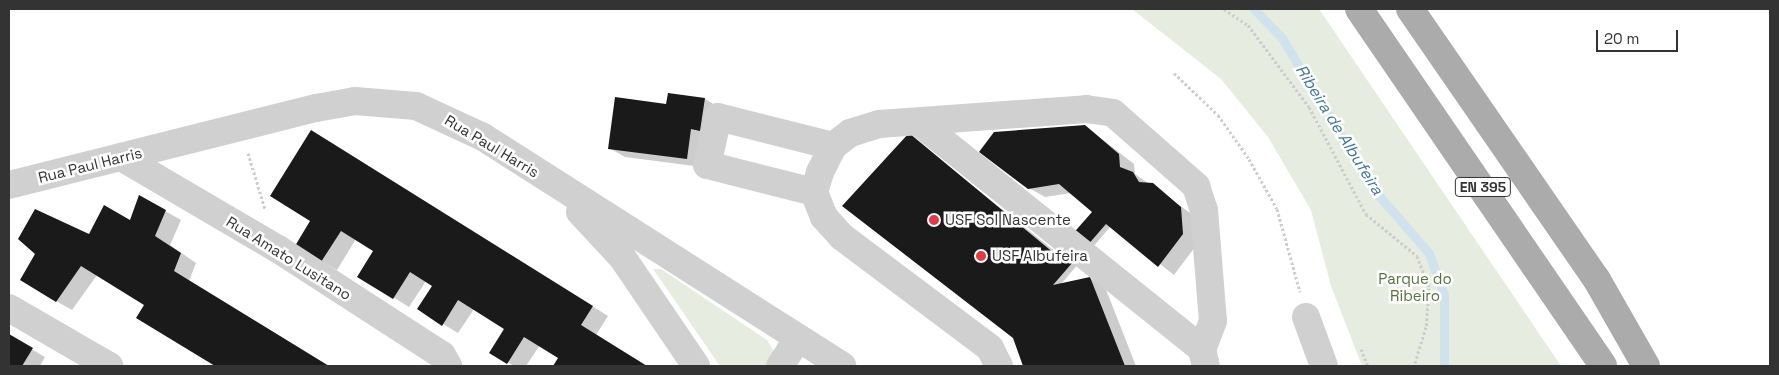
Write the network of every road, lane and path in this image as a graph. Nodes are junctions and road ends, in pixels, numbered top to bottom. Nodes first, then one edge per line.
1 (1224, 9) edge
2 (1359, 9) edge
3 (1410, 9) edge
4 (1174, 72) dead end
5 (921, 124) junction
6 (240, 126) junction
7 (834, 146) junction
8 (122, 157) junction
9 (9, 185) edge
10 (556, 185) junction
11 (814, 192) junction
12 (278, 249) junction
13 (9, 308) edge
14 (1306, 317) joint
15 (798, 338) junction
16 (1361, 349) dead end
17 (73, 357) edge
18 (1204, 358) edge
19 (830, 363) edge
20 (109, 366) edge
21 (448, 366) edge
22 (696, 366) edge
23 (780, 366) edge
24 (999, 366) edge
25 (1324, 366) edge
26 (1368, 366) edge
27 (1414, 366) edge
28 (1603, 366) edge
29 (1646, 366) edge

1 - 27 path
2 - 28 main road, EN 395
3 - 29 main road, EN 395
4 - 14 path
5 - 7 street
5 - 18 street
5 - 18 street
6 - 8 street, Rua Paul Harris
6 - 10 street, Rua Paul Harris
6 - 12 path
7 - 11 street
7 - 11 street
8 - 9 street, Rua Paul Harris
8 - 12 street, Rua Amato Lusitano
10 - 15 street, Rua Paul Harris
10 - 22 street
11 - 24 street
12 - 21 street, Rua Amato Lusitano
13 - 17 street
14 - 25 street
15 - 19 street, Rua Paul Harris
15 - 23 street
16 - 26 path
17 - 20 street

